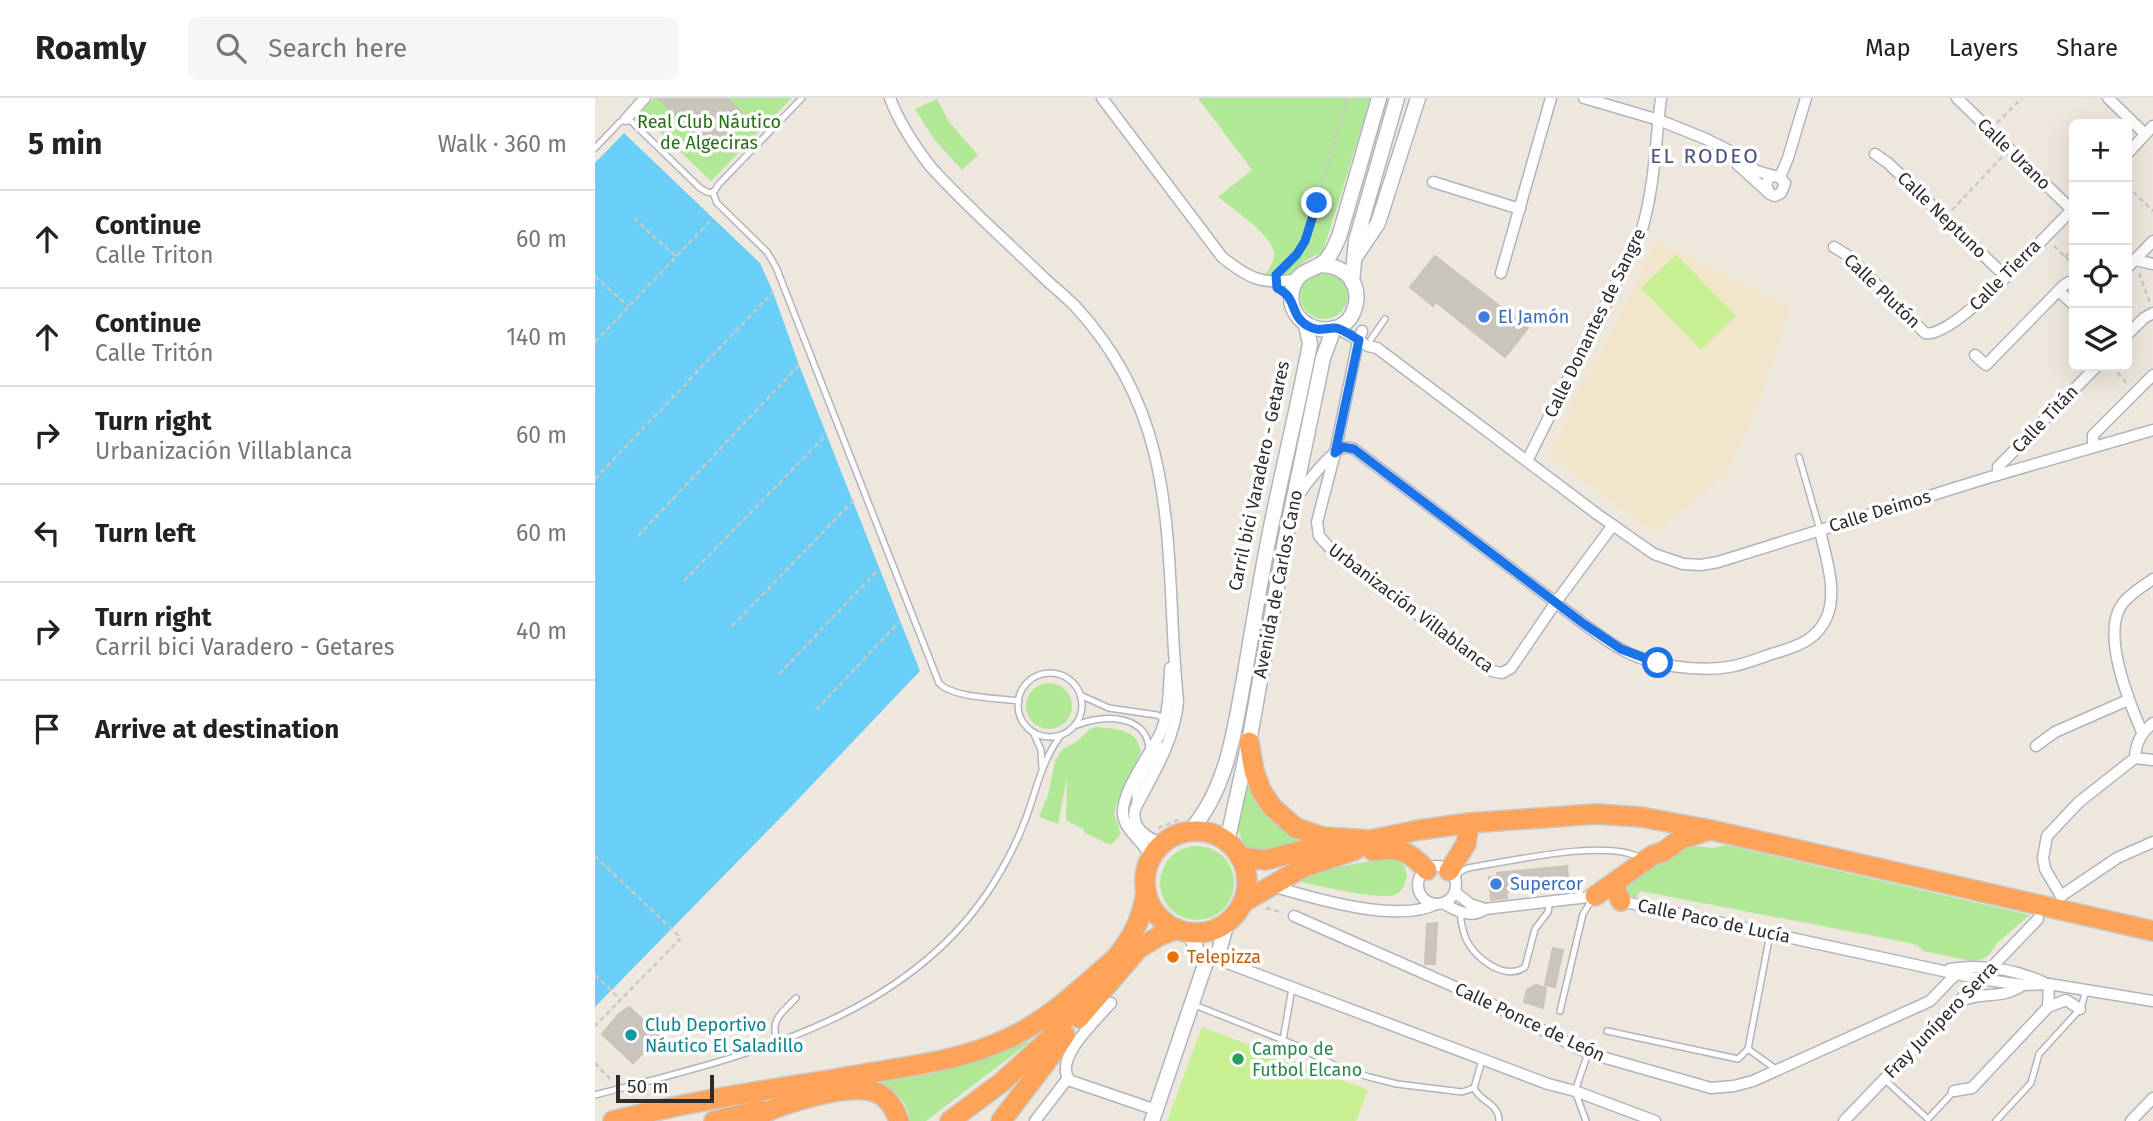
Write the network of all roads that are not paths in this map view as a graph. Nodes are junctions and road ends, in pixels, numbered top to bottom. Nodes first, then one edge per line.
1 (645, 98) edge
2 (802, 98) edge
3 (1102, 98) edge
4 (1380, 98) edge
5 (1397, 98) edge
6 (1418, 98) edge
7 (1551, 98) edge
8 (1584, 98) edge
9 (1661, 98) edge
10 (1806, 98) edge
11 (1957, 98) edge
12 (2108, 98) edge
13 (891, 101) edge
14 (626, 119) junction
15 (1660, 120) junction
16 (2149, 130) edge
17 (1720, 146) junction
18 (595, 148) edge
19 (2132, 149) edge
20 (1875, 154) dead end
21 (1777, 176) junction
22 (1433, 182) dead end
23 (713, 193) junction
24 (2069, 205) edge
25 (1520, 209) junction
26 (2069, 213) edge
27 (2153, 241) edge
28 (1834, 247) dead end
29 (1355, 257) junction
30 (2132, 263) edge
31 (2132, 264) edge
32 (2153, 264) edge
33 (1319, 265) junction
34 (1501, 273) dead end
35 (2006, 277) junction
36 (1297, 279) junction
37 (1262, 281) junction
38 (1352, 282) junction
39 (2069, 282) edge
40 (2059, 291) junction
41 (1291, 298) junction
42 (2069, 300) edge
43 (1353, 312) junction
44 (2153, 313) edge
45 (1385, 319) dead end
46 (1306, 325) junction
47 (1336, 328) junction
48 (2132, 330) edge
49 (1930, 335) joint
50 (1367, 340) junction
51 (1975, 355) dead end
52 (2092, 371) edge
53 (2153, 374) edge
54 (2153, 429) edge
55 (2093, 447) junction
56 (1335, 453) junction
57 (1798, 457) dead end
58 (1527, 461) junction
59 (1998, 475) junction
60 (1292, 506) junction
61 (1613, 525) junction
62 (1820, 530) junction
63 (2153, 579) edge
64 (1556, 602) junction
65 (1173, 648) junction
66 (1080, 695) junction
67 (2128, 700) junction
68 (1019, 701) junction
69 (1165, 718) junction
70 (2153, 723) edge
71 (1074, 727) junction
72 (1033, 732) junction
73 (2142, 732) junction
74 (1061, 735) junction
75 (2153, 738) edge
76 (1248, 742) junction
77 (2036, 746) dead end
78 (1149, 755) junction
79 (2135, 758) junction
80 (2153, 760) edge
81 (1042, 768) junction
82 (1135, 809) junction
83 (1641, 817) junction
84 (1469, 823) junction
85 (1186, 825) junction
86 (1711, 830) junction
87 (1156, 840) junction
88 (2153, 842) edge
89 (1359, 843) junction
90 (1233, 849) junction
91 (1649, 858) junction
92 (1150, 859) junction
93 (1427, 870) junction
94 (1616, 880) junction
95 (1453, 881) junction
96 (1270, 885) junction
97 (1146, 892) junction
98 (1595, 896) junction
99 (1550, 901) junction
100 (1621, 901) junction
101 (1242, 902) junction
102 (1440, 904) junction
103 (1485, 909) junction
104 (1460, 912) junction
105 (1294, 916) road end
106 (2038, 919) dead end
107 (1227, 922) junction
108 (1184, 930) junction
109 (2152, 932) edge
110 (1770, 934) junction
111 (2015, 943) junction
112 (1117, 957) junction
113 (1211, 957) junction
114 (1990, 968) junction
115 (1941, 971) junction
116 (1956, 974) junction
117 (1980, 979) junction
118 (2024, 980) junction
119 (2049, 984) junction
120 (1292, 987) junction
121 (2086, 990) junction
122 (796, 998) dead end
123 (2153, 1000) edge
124 (1111, 1003) dead end
125 (1192, 1004) junction
126 (1954, 1006) junction
127 (2048, 1007) junction
128 (2080, 1009) junction
129 (1560, 1011) dead end
130 (1607, 1031) dead end
131 (1065, 1034) junction
132 (1283, 1040) junction
133 (778, 1043) junction
134 (1748, 1049) junction
135 (1588, 1053) junction
136 (1483, 1058) junction
137 (1777, 1070) junction
138 (1068, 1079) junction
139 (1884, 1079) junction
140 (1474, 1088) junction
141 (1575, 1091) junction
142 (1954, 1091) joint
143 (595, 1095) edge
144 (2153, 1098) edge
145 (786, 1104) junction
146 (1154, 1116) edge
147 (1927, 1120) edge
148 (613, 1121) edge
149 (714, 1121) edge
150 (747, 1121) edge
151 (899, 1121) edge
152 (950, 1121) edge
153 (959, 1121) edge
154 (1001, 1121) edge
155 (1035, 1121) edge
156 (1500, 1121) edge
157 (1586, 1121) edge
158 (1655, 1121) edge
159 (1844, 1121) edge
160 (1996, 1121) edge
161 (2131, 1121) edge

1 - 14 street
2 - 23 lane
3 - 37 street
4 - 33 street
5 - 29 street
6 - 29 street
7 - 25 street
8 - 15 street
9 - 15 street, Calle Donantes de Sangre
10 - 21 street
11 - 24 street, Calle Urano
12 - 16 street
13 - 65 street
14 - 18 lane
14 - 23 lane
15 - 17 street
15 - 58 street, Calle Donantes de Sangre
16 - 19 street
17 - 21 street
17 - 21 street
20 - 35 street, Calle Neptuno
22 - 25 street
23 - 68 lane
25 - 34 street
26 - 35 street, Calle Tierra
27 - 30 street
28 - 49 street, Calle Plutón
29 - 38 street
31 - 32 street
33 - 36 street
33 - 38 street
35 - 49 street, Calle Tierra
36 - 37 street
36 - 41 street
37 - 41 street
38 - 43 street
39 - 40 street
40 - 42 street
40 - 51 street
41 - 46 street
43 - 47 street
43 - 50 street
44 - 48 street
45 - 50 lane
46 - 47 street
46 - 85 street, Avenida de Carlos Cano
47 - 50 street, Calle Deimos
47 - 60 street, Avenida de Carlos Cano
50 - 56 street, Urbanización Villablanca
50 - 58 street, Calle Deimos
52 - 59 street, Calle Titán
53 - 55 street
54 - 55 street, Calle Deimos
55 - 59 street, Calle Deimos
56 - 60 street
56 - 64 street
56 - 64 street, Urbanización Villablanca
57 - 62 lane
58 - 61 street, Calle Deimos
59 - 62 street, Calle Deimos
60 - 76 street, Avenida de Carlos Cano
61 - 62 street, Calle Deimos
61 - 64 street, Urbanización Villablanca
62 - 64 street
63 - 67 street
65 - 69 street
65 - 82 street
66 - 68 lane
66 - 69 lane
66 - 71 lane
67 - 73 street
67 - 77 street
68 - 72 lane
69 - 78 street
69 - 82 lane
70 - 73 street
71 - 74 lane
71 - 78 lane
72 - 74 lane
72 - 81 lane
73 - 75 street
73 - 79 street
74 - 81 lane
76 - 89 highway
76 - 90 street, Avenida de Carlos Cano
78 - 92 street
79 - 80 street
79 - 88 street
81 - 133 lane
82 - 87 street
83 - 84 highway
83 - 86 highway
83 - 91 highway
84 - 89 highway
84 - 95 highway
85 - 87 highway
85 - 90 highway
86 - 91 highway
86 - 109 highway
87 - 92 highway
89 - 90 highway
89 - 93 highway
89 - 96 highway
90 - 101 highway
91 - 94 highway
91 - 95 lane
92 - 97 highway
93 - 95 street
93 - 102 street
94 - 98 highway
94 - 100 highway
95 - 102 street
95 - 103 street
96 - 101 highway
96 - 102 street
97 - 108 highway
97 - 112 highway
98 - 99 street, Calle Paco de Lucía
98 - 100 street, Calle Paco de Lucía
98 - 129 lane
99 - 103 street, Calle Paco de Lucía
99 - 104 lane
100 - 110 street, Calle Paco de Lucía
101 - 107 highway
102 - 104 street
103 - 104 street, Calle Paco de Lucía
105 - 135 street, Calle Ponce de León
106 - 111 street, Fray Junípero Serra
107 - 108 highway
107 - 113 street
108 - 113 street
108 - 131 highway
110 - 115 street, Calle Paco de Lucía
110 - 134 lane
111 - 114 street, Fray Junípero Serra
111 - 118 street
112 - 148 highway
112 - 152 highway
113 - 120 street
113 - 125 street
114 - 115 street, Calle Paco de Lucía
114 - 117 street, Fray Junípero Serra
114 - 118 street, Calle Paco de Lucía
115 - 116 street, Calle Paco de Lucía
116 - 117 street, Calle Paco de Lucía
116 - 137 street, Calle Ponce de León
117 - 118 street, Calle Paco de Lucía
117 - 126 street, Fray Junípero Serra
118 - 119 street, Calle Paco de Lucía
118 - 126 street
119 - 121 street, Calle Paco de Lucía
119 - 127 street
120 - 132 lane
120 - 136 street
121 - 123 street, Calle Paco de Lucía
121 - 128 lane
122 - 133 lane
124 - 138 street
125 - 132 lane
125 - 146 street
126 - 139 street, Fray Junípero Serra
127 - 128 street
127 - 142 street
128 - 160 lane
130 - 134 lane
131 - 153 highway
131 - 154 highway
132 - 140 lane
133 - 143 lane
134 - 137 lane
135 - 137 street, Calle Ponce de León
135 - 141 lane
136 - 140 lane
136 - 141 street
138 - 146 street
138 - 155 street
139 - 147 lane
139 - 159 street, Fray Junípero Serra
140 - 156 lane
141 - 157 lane
141 - 158 street
142 - 147 lane
144 - 161 street
145 - 149 highway
145 - 150 highway
145 - 151 highway

